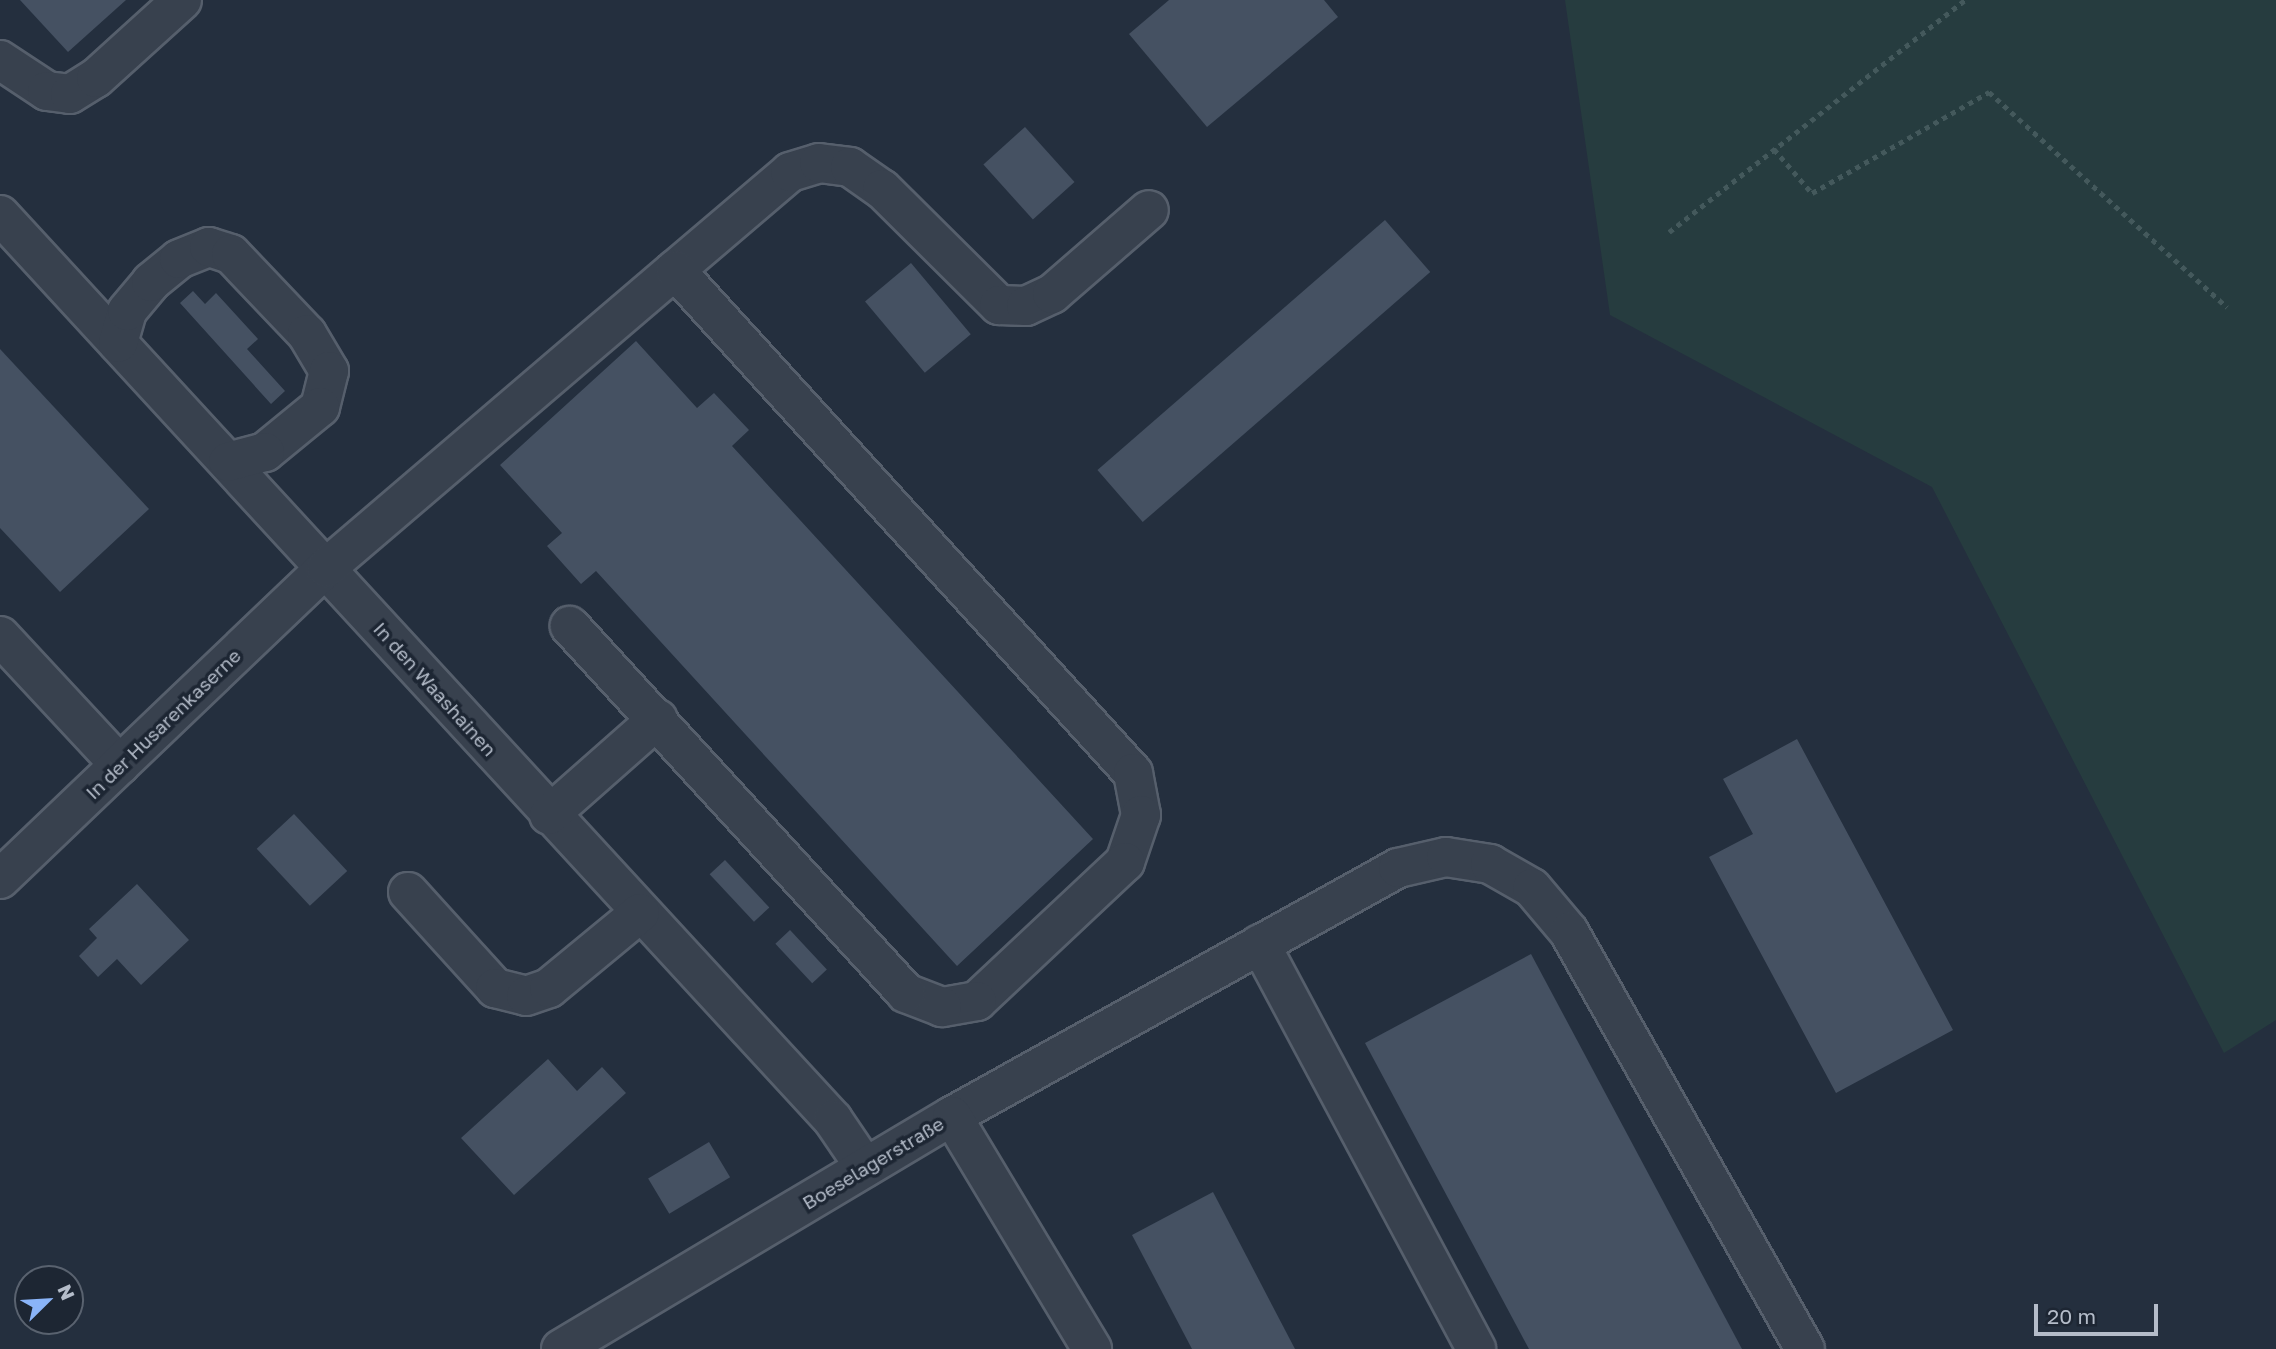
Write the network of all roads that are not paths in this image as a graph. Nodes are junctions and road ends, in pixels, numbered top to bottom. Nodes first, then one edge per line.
1 (182, 0) edge
2 (0, 60) edge
3 (1149, 210) dead end
4 (0, 215) edge
5 (675, 271) junction
6 (118, 343) junction
7 (229, 462) junction
8 (326, 568) junction
9 (570, 626) dead end
10 (0, 636) edge
11 (658, 719) junction
12 (120, 765) junction
13 (550, 815) junction
14 (0, 879) edge
15 (408, 892) dead end
16 (640, 913) junction
17 (1260, 944) junction
18 (952, 1116) junction
19 (865, 1167) junction
20 (561, 1349) edge
21 (1092, 1349) edge
22 (1476, 1349) edge
23 (1805, 1349) edge

1 - 2 street
3 - 5 street, In der Husarenkaserne
4 - 6 street, In den Waashainen
5 - 8 street, In der Husarenkaserne
5 - 11 street
6 - 7 street, In den Waashainen
6 - 7 street
7 - 8 street, In den Waashainen
8 - 12 street, In der Husarenkaserne
8 - 13 street, In den Waashainen
9 - 11 street
10 - 12 street
11 - 13 street
12 - 14 street, In der Husarenkaserne
13 - 16 street, In den Waashainen
15 - 16 street
16 - 19 street, In den Waashainen
17 - 18 street
17 - 22 street
17 - 23 street
18 - 19 street, Boeselagerstraße
18 - 21 street, Boeselagerstraße
19 - 20 street, Boeselagerstraße

